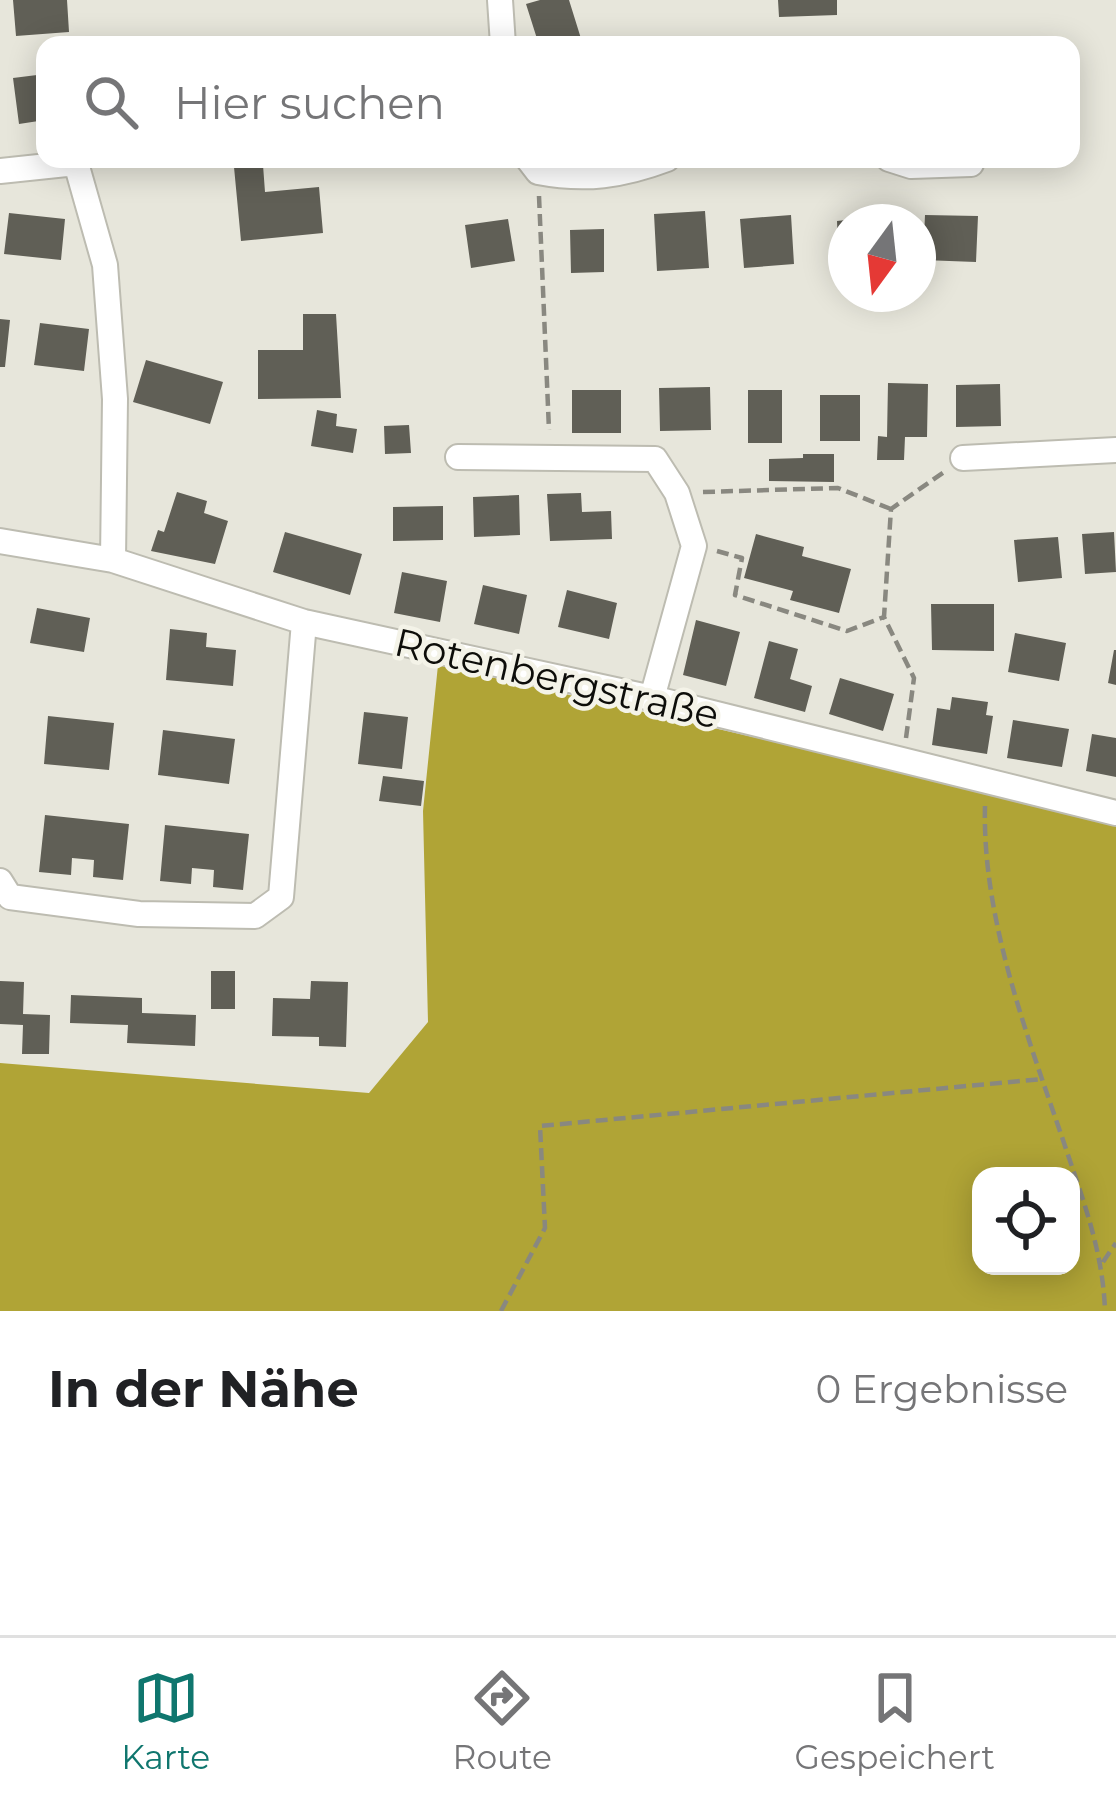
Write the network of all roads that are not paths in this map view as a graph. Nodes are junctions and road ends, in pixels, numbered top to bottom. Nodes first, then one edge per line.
1 (500, 0) edge
2 (502, 36) edge
3 (36, 167) edge
4 (83, 168) edge
5 (540, 168) edge
6 (642, 168) edge
7 (0, 171) edge
8 (1116, 450) edge
9 (458, 457) dead end
10 (963, 458) road end
11 (0, 541) edge
12 (113, 560) junction
13 (304, 622) junction
14 (652, 698) junction
15 (1116, 813) edge
16 (0, 881) edge

1 - 2 street
3 - 7 street
4 - 12 street
5 - 6 street
8 - 10 street
9 - 14 street
11 - 12 street, Rotenbergstraße
12 - 13 street, Rotenbergstraße
13 - 14 street, Rotenbergstraße
13 - 16 street
14 - 15 street, Rotenbergstraße

